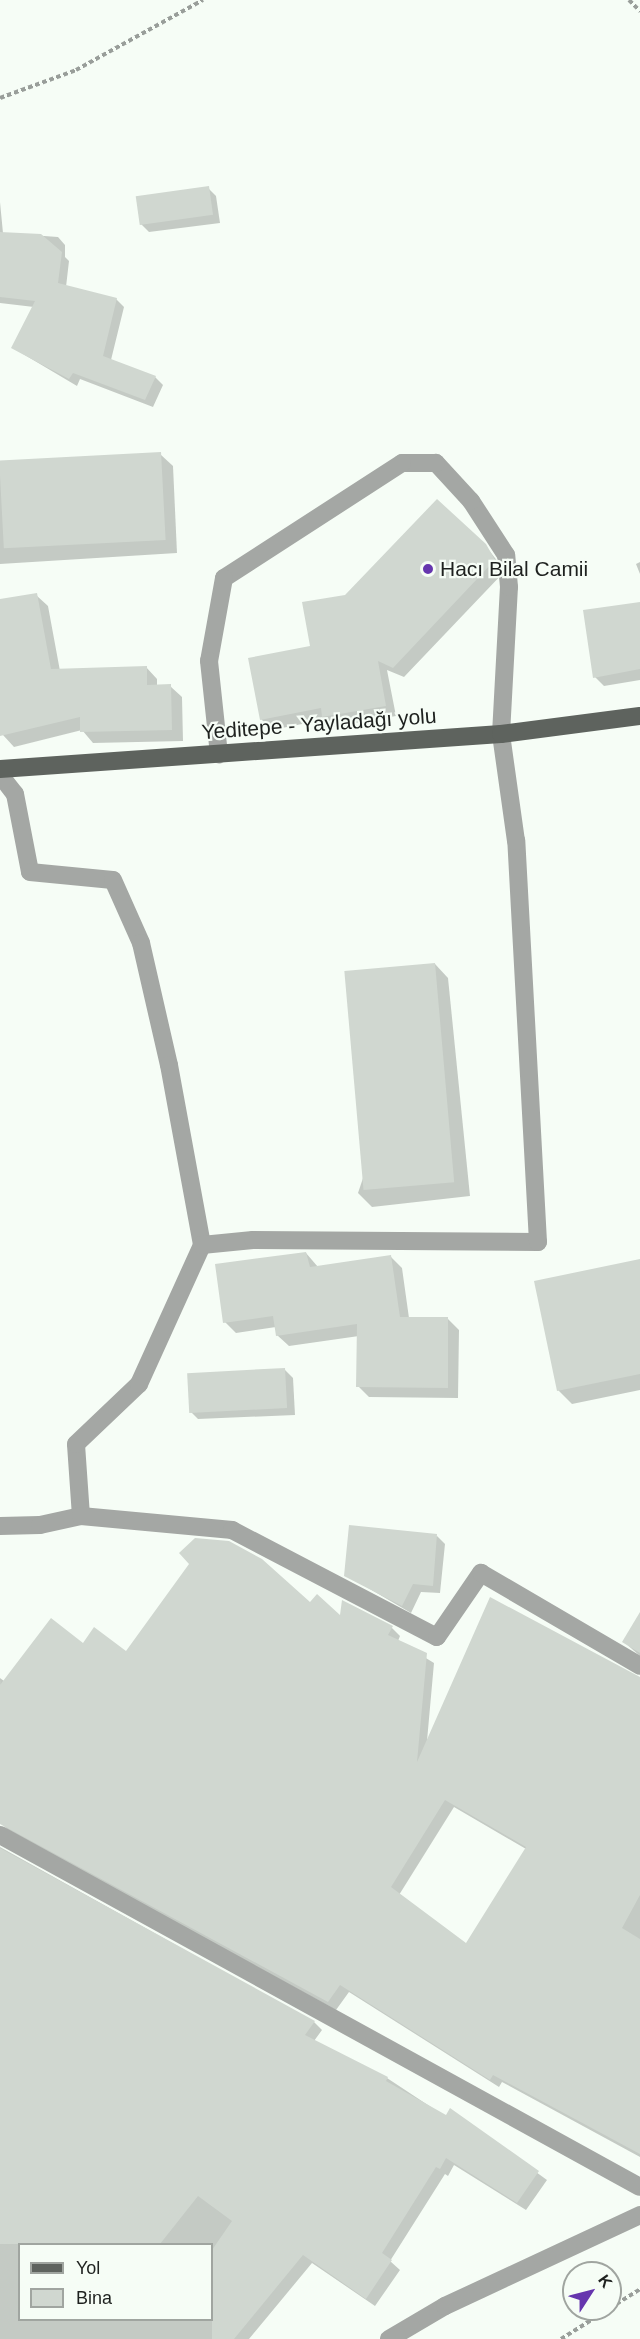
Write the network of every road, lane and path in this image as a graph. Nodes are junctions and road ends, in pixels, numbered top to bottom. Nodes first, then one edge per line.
1 (203, 0) edge
2 (629, 0) edge
3 (640, 11) edge
4 (0, 98) edge
5 (640, 716) edge
6 (501, 734) junction
7 (219, 754) junction
8 (0, 769) edge
9 (0, 775) edge
10 (202, 1245) junction
11 (81, 1516) junction
12 (0, 1526) edge
13 (640, 1666) edge
14 (0, 1835) edge
15 (640, 2187) edge
16 (640, 2215) edge
17 (640, 2289) edge
18 (622, 2301) edge
19 (590, 2321) edge
20 (389, 2339) edge
21 (561, 2339) edge

1 - 4 path
2 - 3 path
5 - 6 main road, Yeditepe - Yayladağı yolu
6 - 7 main road, Yeditepe - Yayladağı yolu
6 - 7 street
6 - 10 street
7 - 8 main road, Yeditepe - Yayladağı yolu
9 - 10 street
10 - 11 street
11 - 12 street
11 - 13 street
14 - 15 street
16 - 20 street
17 - 18 path
19 - 21 path

